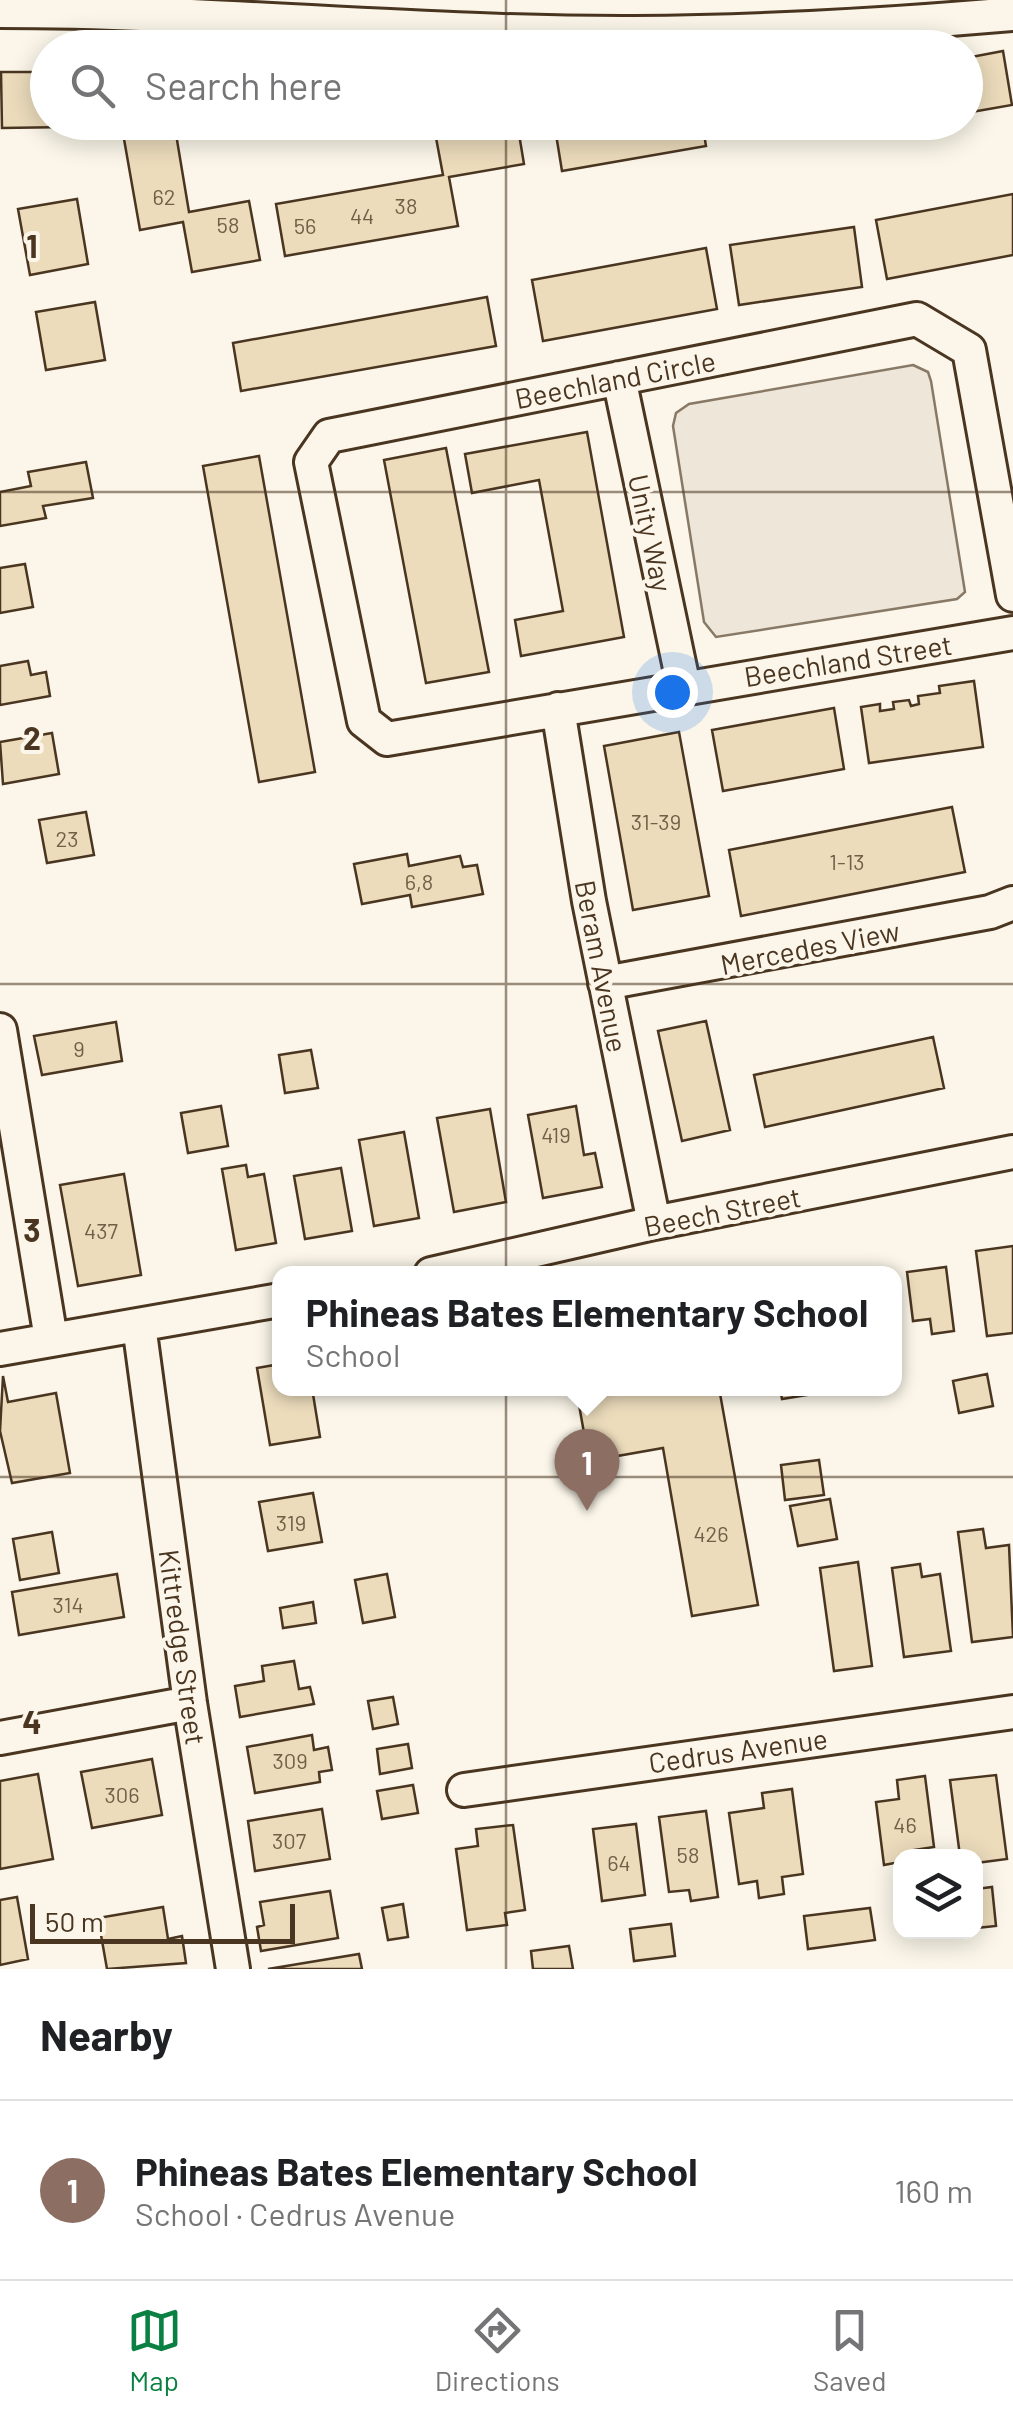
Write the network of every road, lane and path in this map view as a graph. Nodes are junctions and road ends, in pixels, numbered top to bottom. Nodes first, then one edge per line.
1 (150, 6) edge
2 (0, 11) edge
3 (1013, 14) edge
4 (526, 30) edge
5 (717, 30) edge
6 (619, 378) junction
7 (1013, 595) edge
8 (1013, 633) edge
9 (684, 687) junction
10 (558, 709) junction
11 (387, 739) joint
12 (1013, 903) edge
13 (605, 983) junction
14 (0, 1030) edge
15 (1013, 1152) edge
16 (654, 1222) junction
17 (465, 1266) edge
18 (272, 1301) edge
19 (139, 1325) junction
20 (51, 1340) junction
21 (0, 1349) edge
22 (190, 1703) junction
23 (1013, 1712) edge
24 (0, 1738) edge
25 (464, 1790) dead end
26 (233, 1969) edge

1 - 2 street
1 - 4 street
3 - 5 street
6 - 7 street, Beechland Circle
6 - 9 street, Unity Way
6 - 11 street, Beechland Circle
8 - 9 street, Beechland Street
9 - 10 street, Beechland Street
10 - 11 street, Beechland Street
10 - 13 street, Beram Avenue
12 - 13 street, Mercedes View
13 - 16 street, Beram Avenue
14 - 20 street
15 - 16 street, Beech Street
16 - 17 street, Beech Street
18 - 19 street
19 - 20 street
19 - 22 street, Kittredge Street
20 - 21 street
22 - 24 street
22 - 26 street, Kittredge Street
23 - 25 street, Cedrus Avenue

